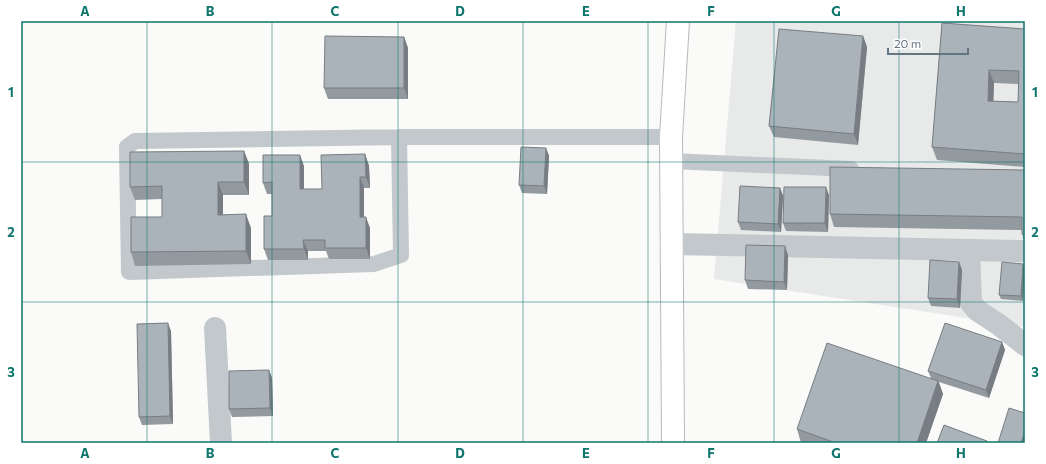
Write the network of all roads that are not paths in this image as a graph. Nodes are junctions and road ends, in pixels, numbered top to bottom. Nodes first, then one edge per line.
1 (678, 21) edge
2 (399, 137) junction
3 (670, 137) junction
4 (670, 161) junction
5 (865, 169) edge
6 (671, 244) junction
7 (968, 250) junction
8 (1020, 250) edge
9 (215, 328) dead end
10 (1025, 346) edge
11 (221, 443) edge
12 (672, 443) edge

1 - 3 street
2 - 2 lane
2 - 3 lane
3 - 4 street
4 - 5 lane
4 - 6 street
6 - 7 street
6 - 12 street
7 - 8 street
7 - 10 street
9 - 11 street

